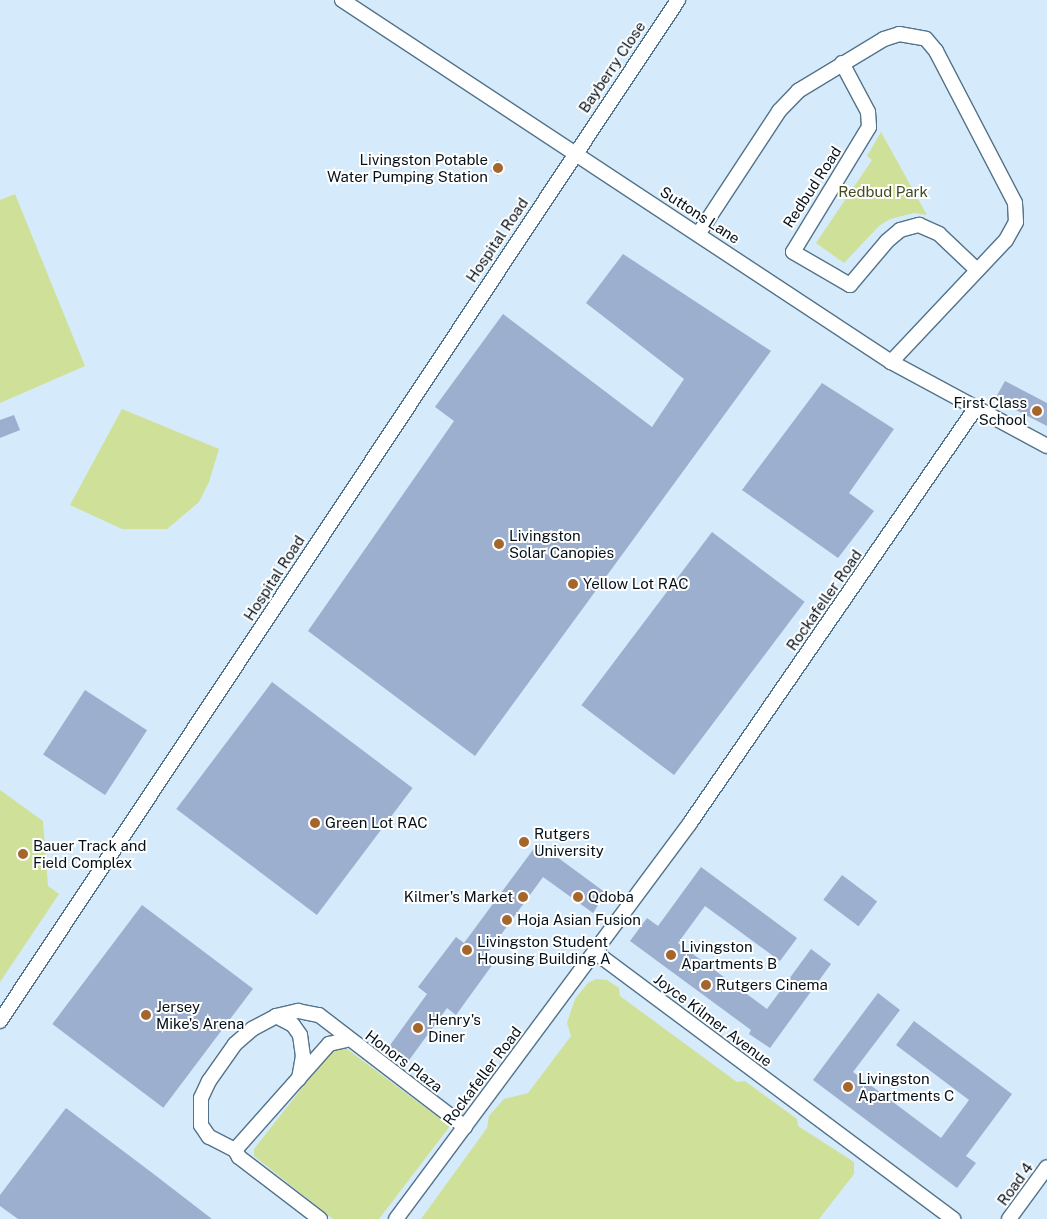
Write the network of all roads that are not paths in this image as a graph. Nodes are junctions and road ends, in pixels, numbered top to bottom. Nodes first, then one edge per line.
1 (342, 0) edge
2 (678, 0) edge
3 (842, 63) junction
4 (574, 153) junction
5 (699, 233) junction
6 (977, 270) junction
7 (891, 362) junction
8 (975, 409) junction
9 (1047, 446) edge
10 (595, 952) junction
11 (276, 1016) junction
12 (0, 1021) edge
13 (346, 1040) junction
14 (298, 1081) junction
15 (465, 1127) junction
16 (235, 1150) junction
17 (1047, 1168) edge
18 (320, 1219) edge
19 (396, 1219) edge
20 (953, 1219) edge
21 (1009, 1219) edge

1 - 4 street, Suttons Lane
2 - 4 street, Bayberry Close
3 - 5 street
3 - 6 street
3 - 6 street, Redbud Road
4 - 5 street, Suttons Lane
4 - 12 street, Hospital Road
5 - 7 street, Suttons Lane
6 - 7 street
7 - 8 street, Suttons Lane
8 - 9 street, Suttons Lane
8 - 10 street, Rockafeller Road
10 - 15 street, Rockafeller Road
10 - 20 street, Joyce Kilmer Avenue
11 - 13 street, Honors Plaza
11 - 14 street
11 - 16 street, Honors Plaza
13 - 14 street, Honors Plaza
13 - 15 street, Honors Plaza
14 - 16 street, Honors Plaza
15 - 19 street, Rockafeller Road
16 - 18 street, Honors Plaza
17 - 21 street, Road 4

